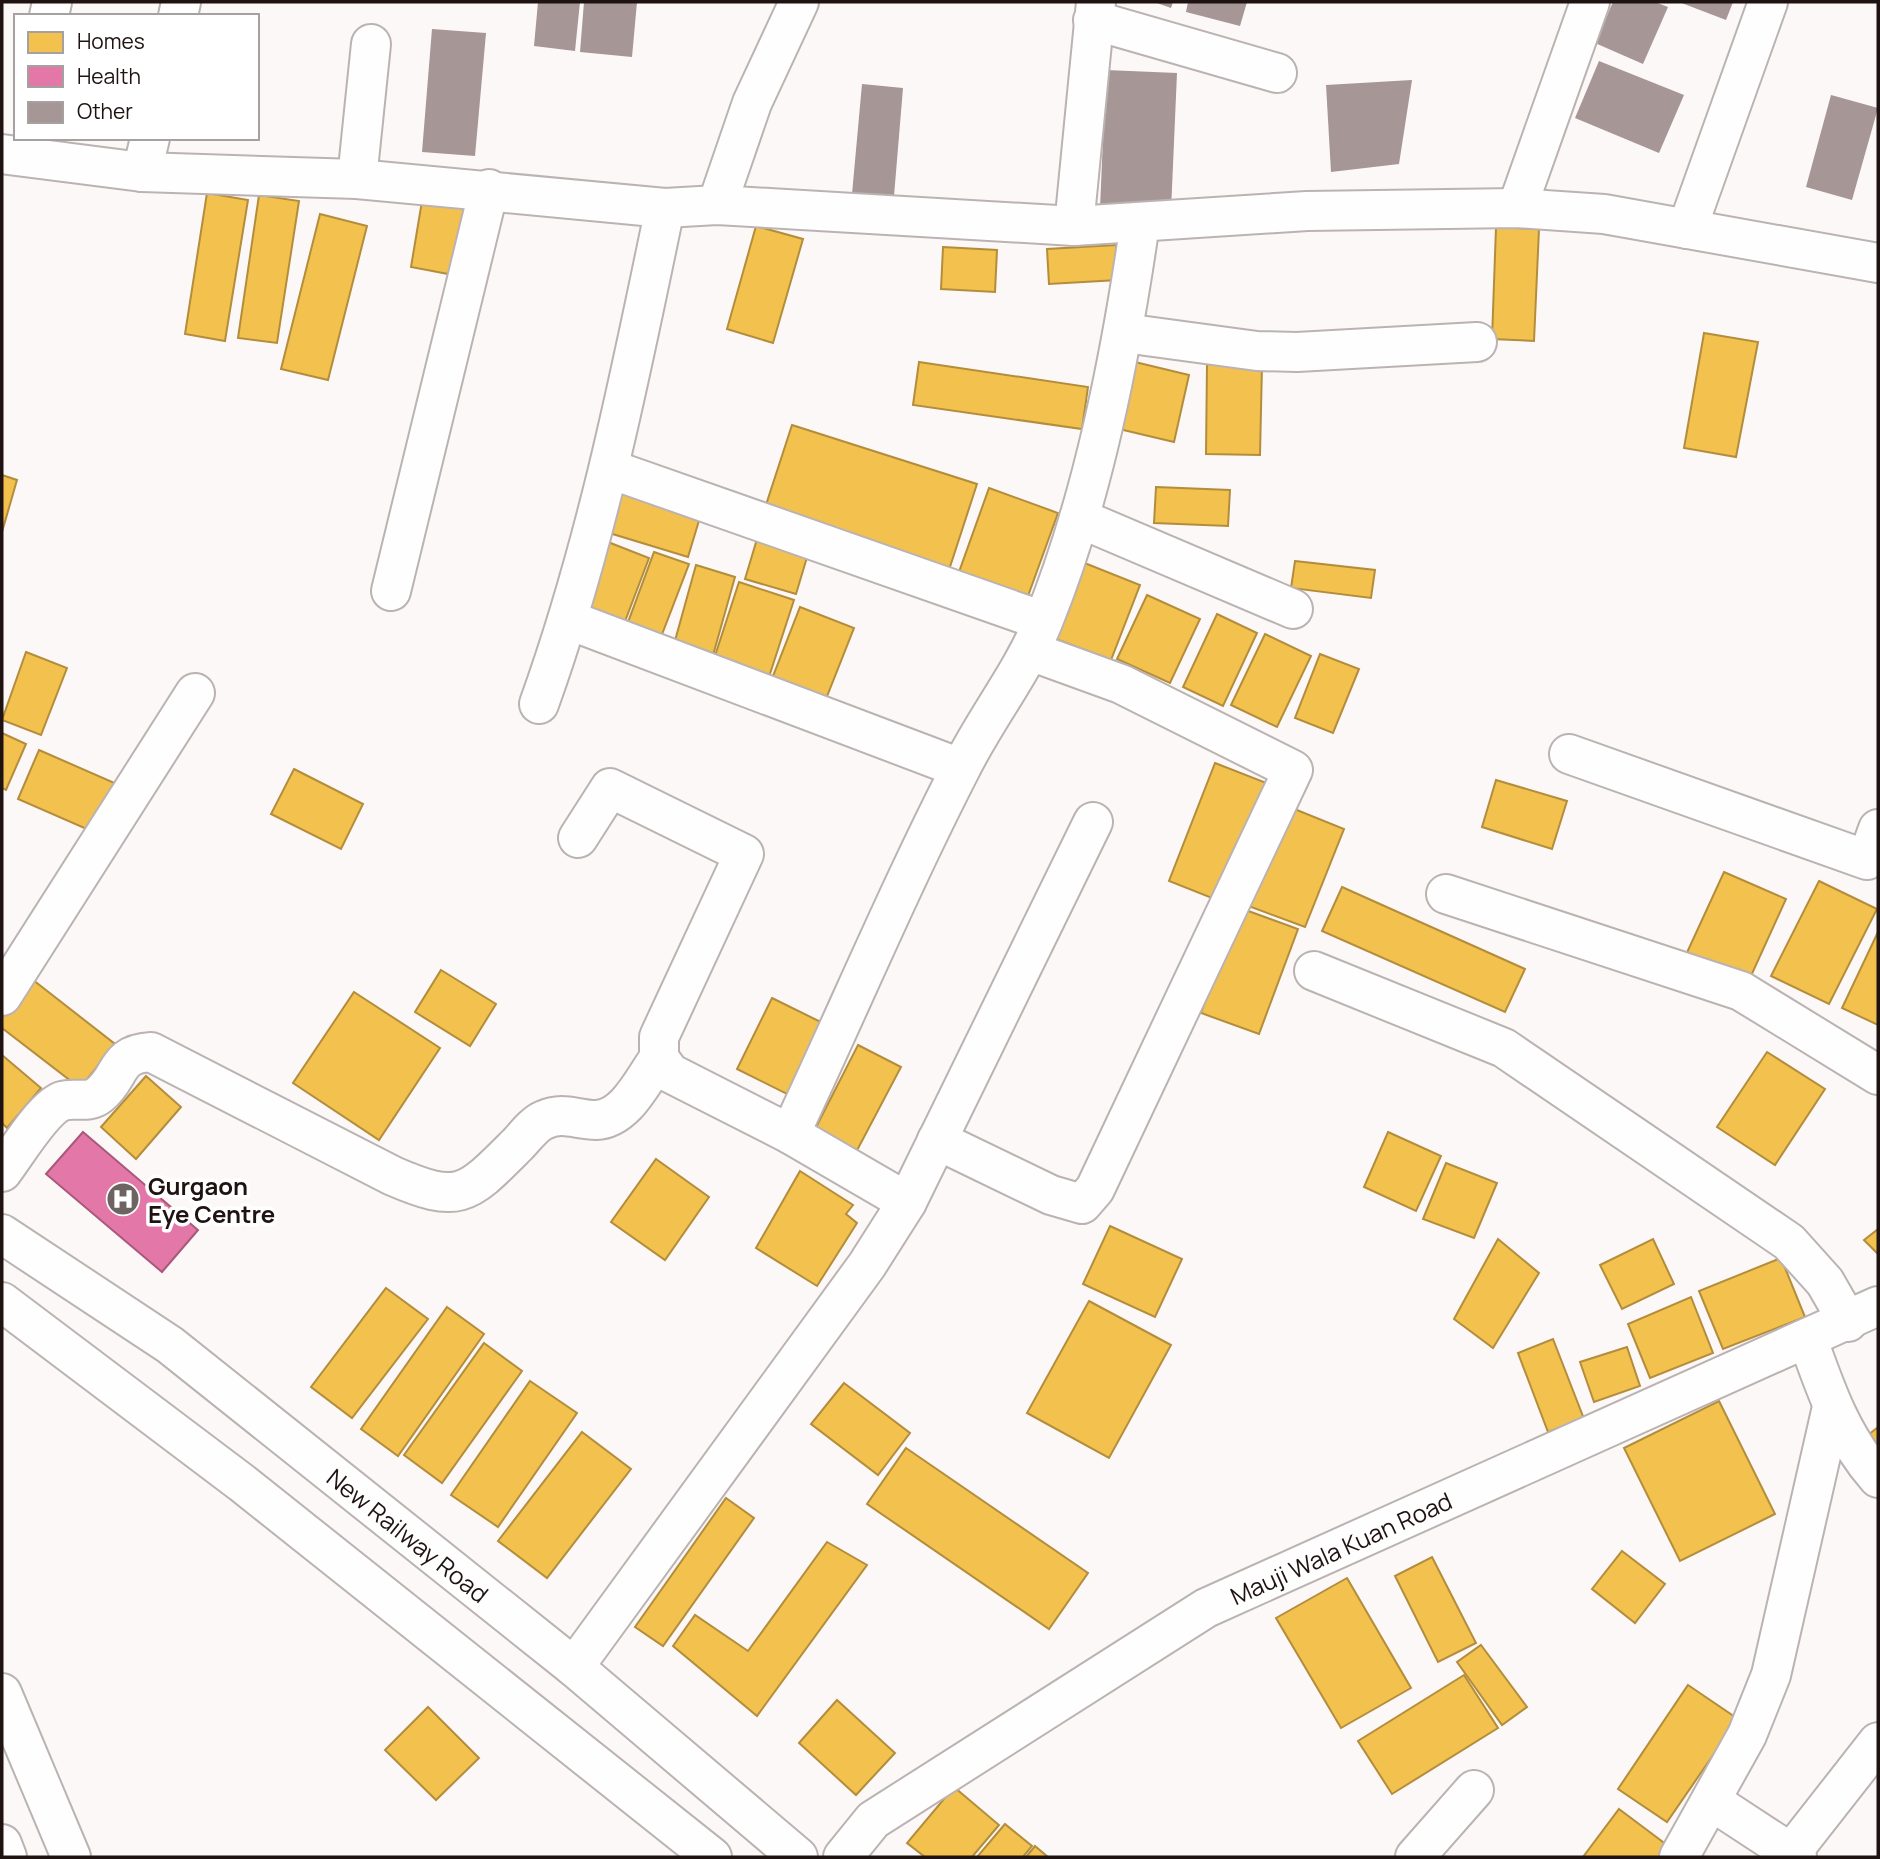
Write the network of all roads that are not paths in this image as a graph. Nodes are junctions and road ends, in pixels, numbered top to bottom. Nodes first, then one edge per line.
1 (799, 2) edge
2 (1590, 2) edge
3 (1768, 2) edge
4 (1094, 7) edge
5 (371, 44) dead end
6 (1277, 73) dead end
7 (18, 150) edge
8 (146, 155) edge
9 (357, 178) junction
10 (489, 189) junction
11 (717, 205) junction
12 (665, 208) junction
13 (1517, 208) junction
14 (1140, 223) junction
15 (1074, 226) junction
16 (1687, 229) junction
17 (1878, 263) edge
18 (1124, 332) junction
19 (1477, 342) dead end
20 (610, 469) junction
21 (1079, 518) junction
22 (391, 591) dead end
23 (1293, 610) dead end
24 (569, 620) junction
25 (1037, 636) junction
26 (195, 693) dead end
27 (539, 705) dead end
28 (1569, 754) dead end
29 (960, 768) junction
30 (1093, 822) dead end
31 (1878, 829) edge
32 (578, 838) dead end
33 (1447, 894) dead end
34 (1314, 971) dead end
35 (2, 996) edge
36 (659, 1058) junction
37 (1878, 1074) edge
38 (790, 1134) junction
39 (937, 1140) junction
40 (2, 1172) edge
41 (907, 1202) junction
42 (2, 1234) edge
43 (2, 1302) edge
44 (1863, 1314) edge
45 (1808, 1340) junction
46 (1832, 1407) junction
47 (1878, 1478) edge
48 (574, 1667) junction
49 (2, 1693) edge
50 (1878, 1742) edge
51 (1475, 1790) dead end
52 (1713, 1802) junction
53 (740, 1810) junction
54 (2, 1844) edge
55 (709, 1855) edge
56 (1794, 1855) edge
57 (7, 1857) edge
58 (71, 1857) edge
59 (798, 1857) edge
60 (843, 1857) edge
61 (1415, 1857) edge
62 (1679, 1857) edge

1 - 11 street
2 - 13 street
3 - 16 street
4 - 6 street
4 - 15 street
5 - 9 street
7 - 8 street
8 - 9 street
9 - 10 street
10 - 12 street
10 - 22 street
11 - 12 street
11 - 15 street
12 - 20 street
13 - 14 street
13 - 16 street
14 - 15 street
14 - 18 street
16 - 17 street
18 - 19 street
18 - 21 street
20 - 24 street
20 - 25 street
21 - 23 street
21 - 25 street
24 - 27 street
24 - 29 street
25 - 29 street
25 - 39 street
26 - 35 street
28 - 31 street
29 - 38 street
30 - 39 street
32 - 36 street
33 - 37 street
34 - 44 street
36 - 38 street
36 - 40 street
38 - 41 street
39 - 41 street
41 - 48 street
42 - 48 street, New Railway Road
43 - 55 street
44 - 45 street, Mauji Wala Kuan Road
45 - 46 street
45 - 60 street, Mauji Wala Kuan Road
46 - 47 street
46 - 52 street
48 - 53 street, New Railway Road
49 - 58 street
50 - 56 street
51 - 61 street
52 - 56 street
52 - 62 street
53 - 55 street
53 - 59 street, New Railway Road
54 - 57 street

